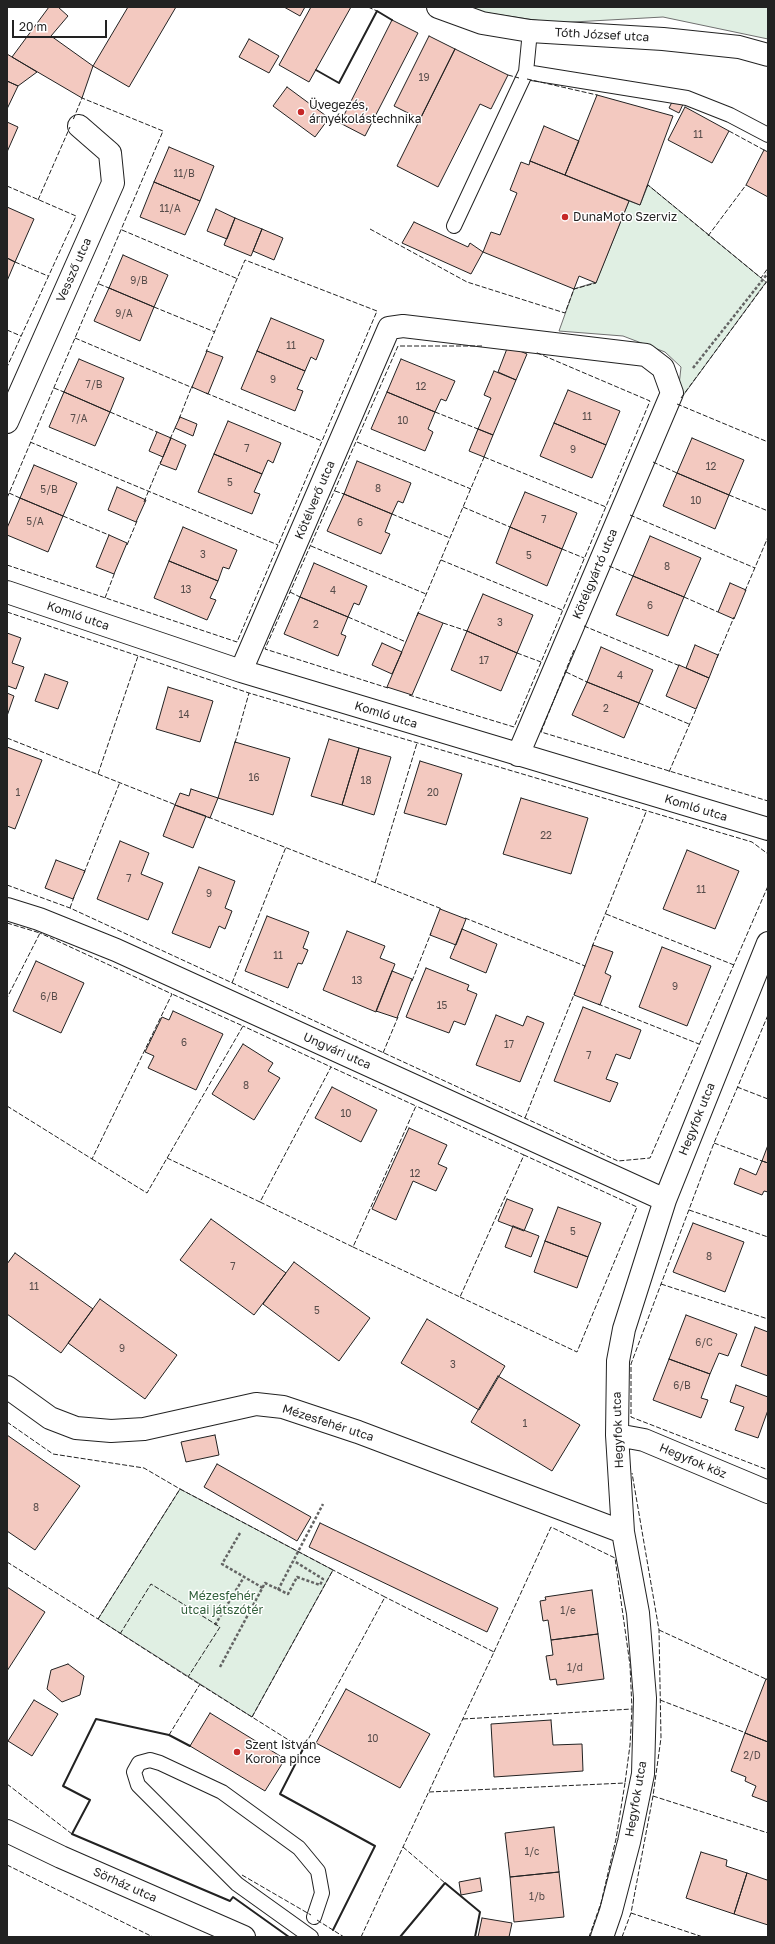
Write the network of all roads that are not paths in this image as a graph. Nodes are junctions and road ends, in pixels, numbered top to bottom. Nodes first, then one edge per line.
1 (438, 7) edge
2 (530, 31) junction
3 (768, 55) edge
4 (526, 72) junction
5 (79, 126) dead end
6 (768, 135) edge
7 (454, 226) dead end
8 (672, 393) joint
9 (7, 422) edge
10 (7, 592) edge
11 (241, 671) junction
12 (518, 755) junction
13 (768, 829) edge
14 (7, 908) edge
15 (768, 943) edge
16 (665, 1200) junction
17 (7, 1387) edge
18 (617, 1435) junction
19 (768, 1492) edge
20 (623, 1532) junction
21 (7, 1831) edge
22 (314, 1917) dead end
23 (244, 1937) edge
24 (311, 1937) edge
25 (602, 1937) edge

1 - 2 street, Tóth József utca
2 - 3 street, Tóth József utca
2 - 4 lane
4 - 6 lane
4 - 7 lane
5 - 9 street, Vessző utca
8 - 11 street, Kötélverő utca
8 - 12 street, Kötélgyártó utca
10 - 11 street, Komló utca
11 - 12 street, Komló utca
12 - 13 street, Komló utca
14 - 16 street, Ungvári utca
15 - 16 street, Hegyfok utca
16 - 18 street, Hegyfok utca
17 - 20 street, Mézesfehér utca
18 - 19 street, Hegyfok köz
18 - 20 street, Hegyfok utca
20 - 25 street, Hegyfok utca
21 - 23 street, Sörház utca
22 - 24 lane

